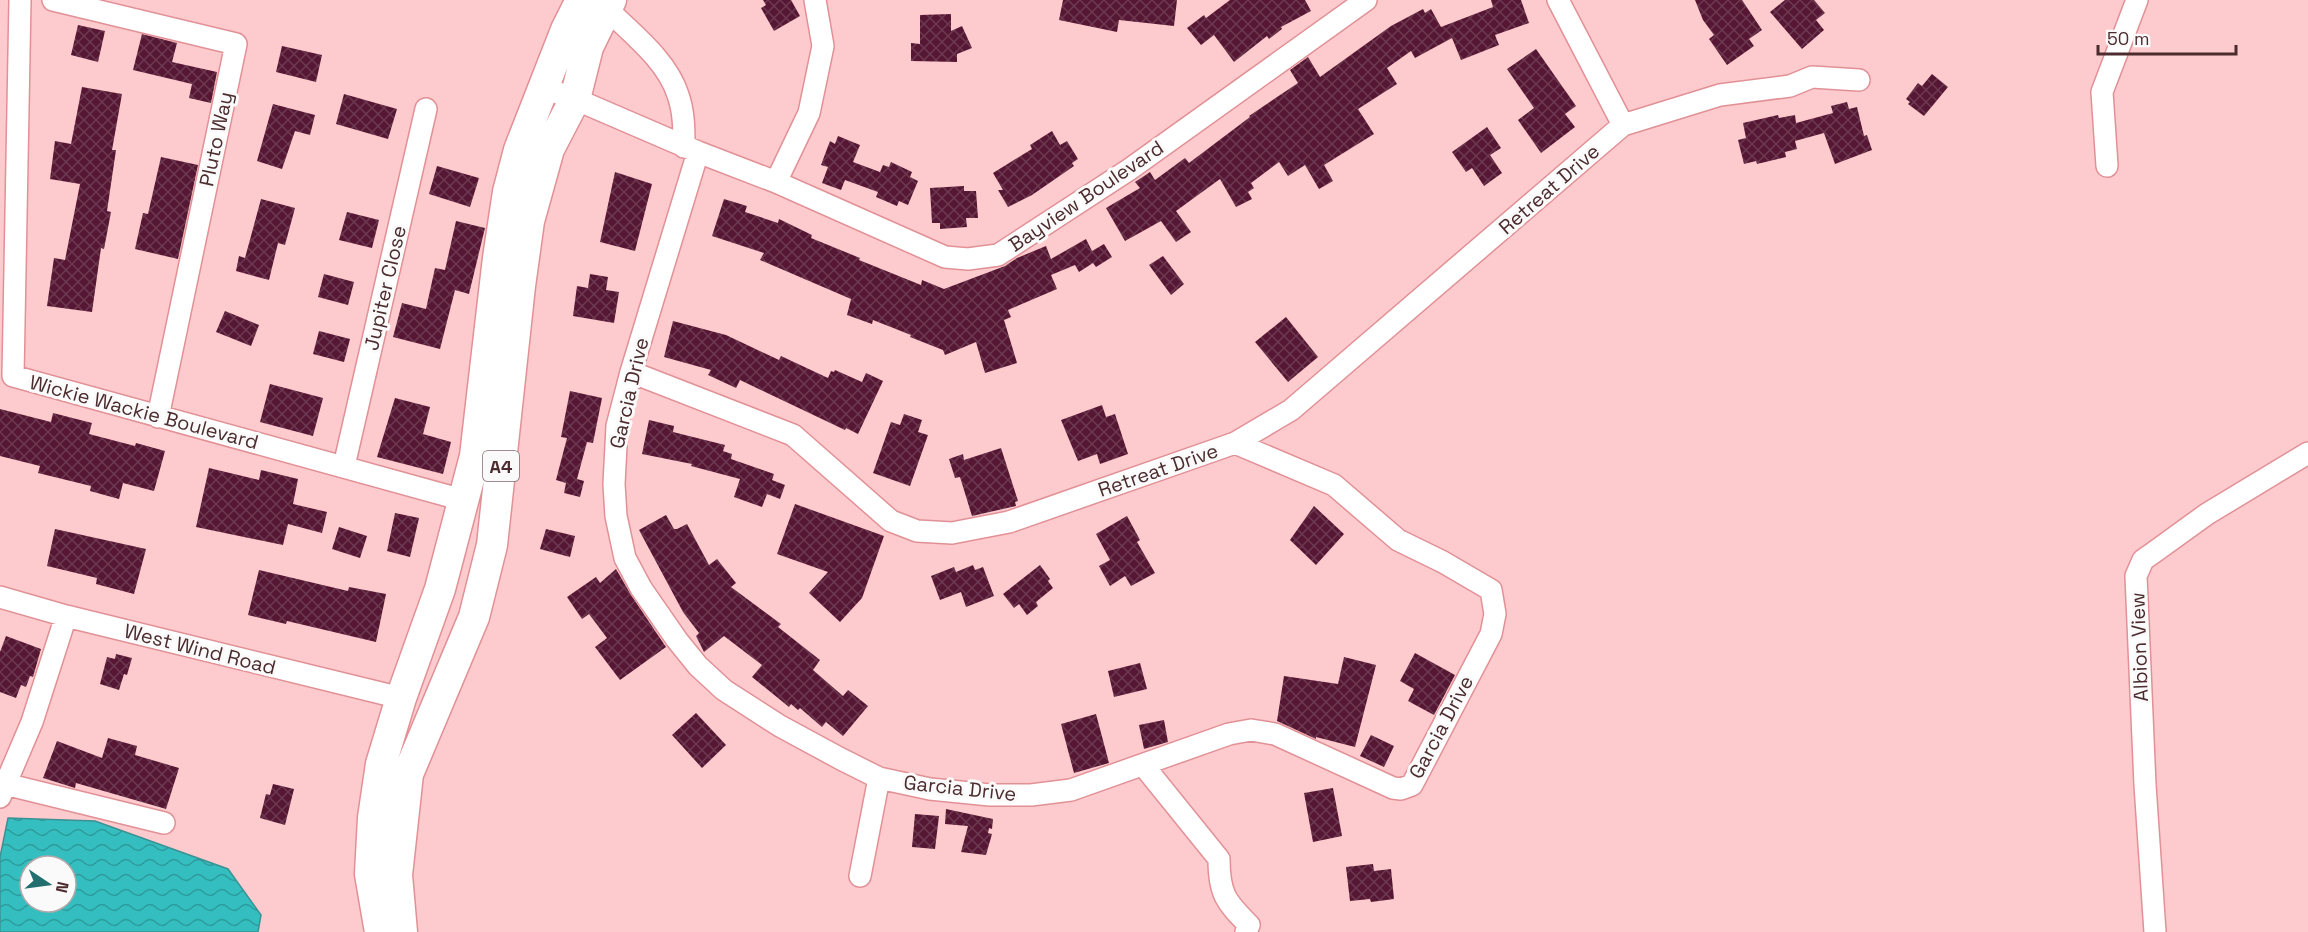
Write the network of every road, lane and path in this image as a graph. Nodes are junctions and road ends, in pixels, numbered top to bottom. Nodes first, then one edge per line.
1 (20, 0) edge
2 (53, 0) edge
3 (815, 0) edge
4 (1366, 0) edge
5 (1558, 0) edge
6 (2137, 0) edge
7 (599, 3) edge
8 (1859, 80) dead end
9 (544, 88) junction
10 (574, 99) junction
11 (426, 109) dead end
12 (1623, 125) junction
13 (691, 149) junction
14 (2107, 166) dead end
15 (776, 182) junction
16 (631, 372) junction
17 (158, 417) junction
18 (1234, 443) junction
19 (2308, 453) edge
20 (344, 466) junction
21 (463, 501) junction
22 (0, 597) edge
23 (66, 616) junction
24 (401, 698) junction
25 (1143, 765) junction
26 (879, 778) junction
27 (3, 791) edge
28 (164, 823) dead end
29 (860, 876) dead end
30 (380, 932) edge
31 (402, 932) edge
32 (1246, 932) edge
33 (2155, 932) edge

1 - 17 street, Wickie Wackie Boulevard
2 - 17 street, Pluto Way
3 - 15 street
4 - 15 street, Bayview Boulevard
5 - 12 street
6 - 14 street
7 - 9 highway, A4
7 - 10 highway, A4
7 - 13 street, Garcia Drive
8 - 12 street
9 - 10 street, Bayview Boulevard
9 - 21 highway, A4
10 - 13 street, Bayview Boulevard
10 - 31 highway, A4
11 - 20 street, Jupiter Close
12 - 18 street, Retreat Drive
13 - 15 street, Bayview Boulevard
13 - 16 street, Garcia Drive
16 - 18 street, Retreat Drive
16 - 26 street, Garcia Drive
17 - 20 street, Wickie Wackie Boulevard
18 - 25 street, Garcia Drive
19 - 33 street, Albion View
20 - 21 street, Wickie Wackie Boulevard
21 - 24 highway, A4
22 - 23 street, West Wind Road
23 - 24 street, West Wind Road
23 - 27 street
24 - 30 highway, A4
25 - 26 street, Garcia Drive
25 - 32 street
26 - 29 street
27 - 28 street

